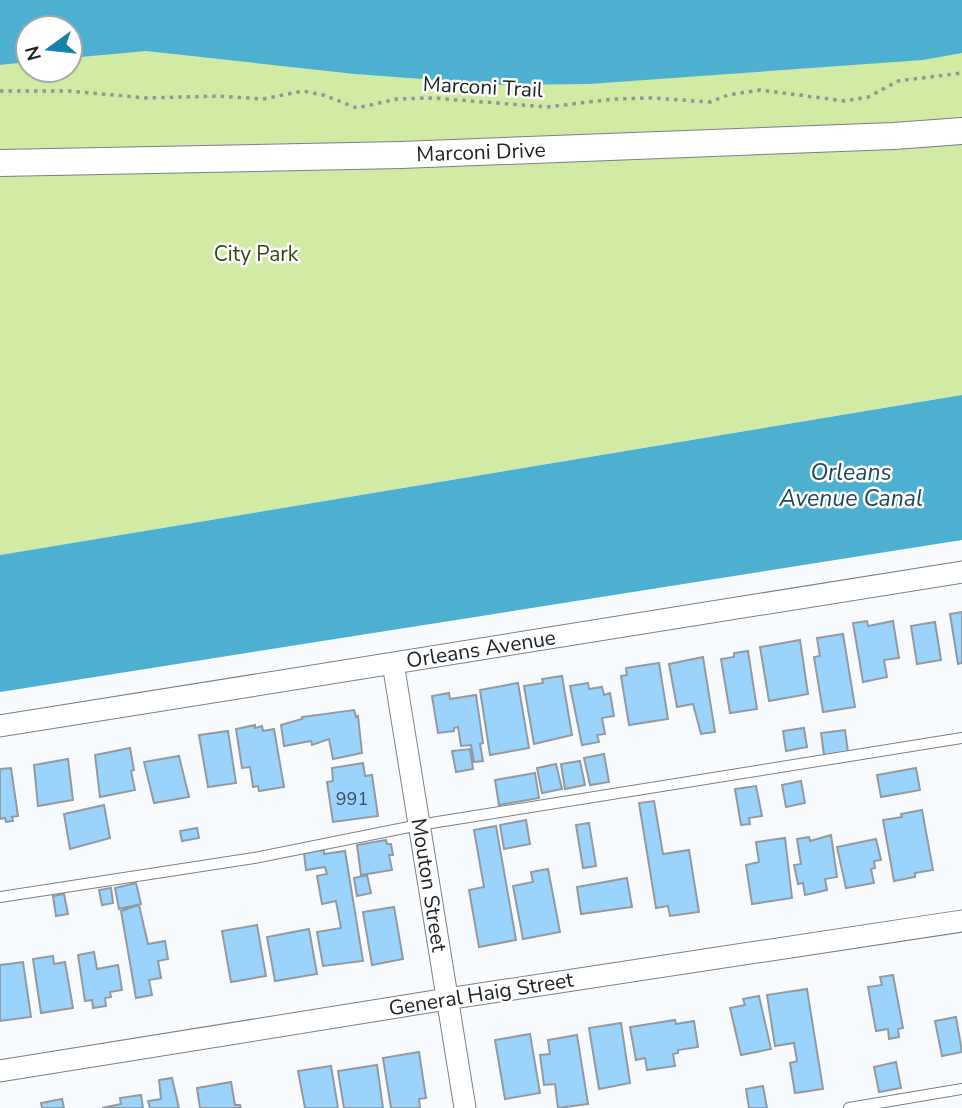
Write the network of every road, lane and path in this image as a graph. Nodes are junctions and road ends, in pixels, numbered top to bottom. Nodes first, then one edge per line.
1 (962, 73) edge
2 (0, 91) edge
3 (962, 131) edge
4 (0, 163) edge
5 (962, 572) edge
6 (393, 663) junction
7 (0, 726) edge
8 (962, 738) edge
9 (419, 825) junction
10 (0, 897) edge
11 (962, 921) edge
12 (447, 999) junction
13 (0, 1071) edge
14 (962, 1089) edge
15 (465, 1108) edge
16 (849, 1108) edge

1 - 2 path, Marconi Trail
3 - 4 street, Marconi Drive
5 - 6 street, Orleans Avenue
6 - 7 street, Orleans Avenue
6 - 9 street, Mouton Street
8 - 9 lane
9 - 10 lane
9 - 12 street, Mouton Street
11 - 12 street, General Haig Street
12 - 13 street, General Haig Street
12 - 15 street, Mouton Street
14 - 16 lane

